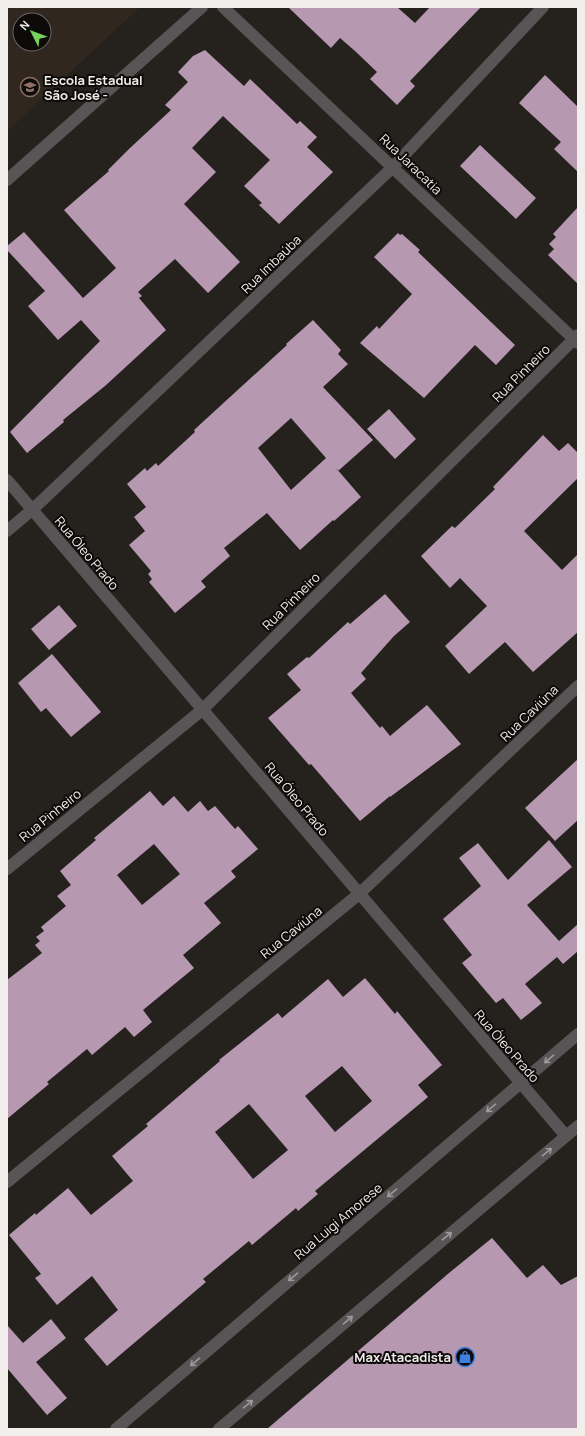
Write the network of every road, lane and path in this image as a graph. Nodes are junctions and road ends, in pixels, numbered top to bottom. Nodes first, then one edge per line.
1 (202, 7) edge
2 (223, 7) edge
3 (543, 7) edge
4 (393, 167) junction
5 (7, 180) edge
6 (577, 339) edge
7 (7, 480) edge
8 (32, 510) junction
9 (7, 531) edge
10 (578, 686) edge
11 (202, 710) junction
12 (7, 869) edge
13 (359, 894) junction
14 (578, 1034) edge
15 (521, 1083) junction
16 (578, 1126) edge
17 (566, 1136) junction
18 (7, 1182) edge
19 (116, 1429) edge
20 (219, 1429) edge

1 - 5 street
2 - 4 street, Rua Jaracatia
3 - 4 street, Rua Imbaúba
4 - 6 street, Rua Jaracatia
4 - 8 street, Rua Imbaúba
6 - 11 street, Rua Pinheiro
7 - 8 street, Rua Óleo Prado
8 - 9 street, Rua Imbaúba
8 - 11 street, Rua Óleo Prado
10 - 13 street, Rua Caviúna
11 - 12 street, Rua Pinheiro
11 - 13 street, Rua Óleo Prado
13 - 15 street, Rua Óleo Prado
13 - 18 street, Rua Caviúna
14 -> 15 street, Rua Luigi Amorese
15 - 17 street, Rua Óleo Prado
15 -> 19 street, Rua Luigi Amorese
16 - 17 street
20 -> 17 street

